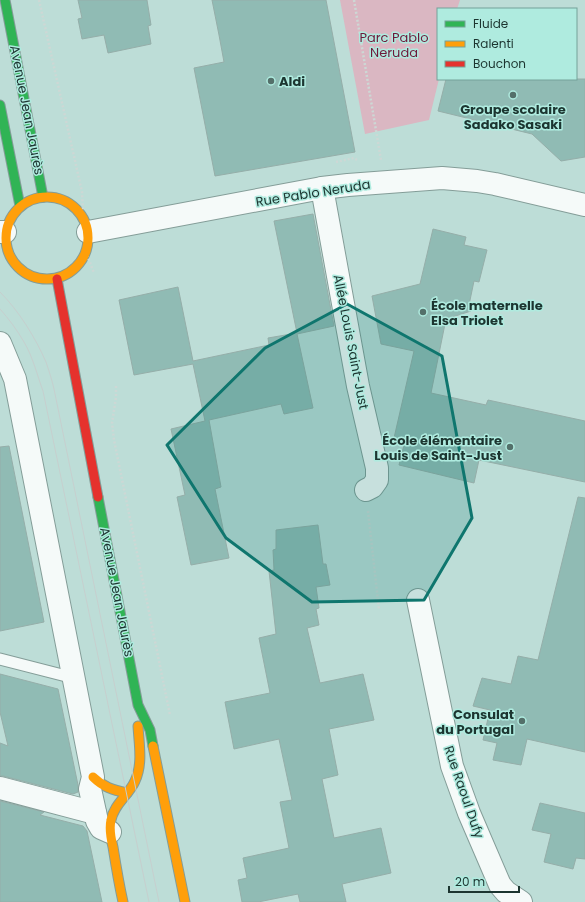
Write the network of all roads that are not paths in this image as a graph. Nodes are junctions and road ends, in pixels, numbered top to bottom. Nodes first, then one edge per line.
1 (5, 0) edge
2 (0, 105) edge
3 (322, 188) junction
4 (43, 196) junction
5 (585, 205) edge
6 (20, 206) junction
7 (3, 232) edge
8 (85, 234) junction
9 (56, 279) junction
10 (0, 343) edge
11 (366, 490) road end
12 (418, 600) dead end
13 (0, 659) edge
14 (74, 678) junction
15 (138, 705) junction
16 (93, 777) junction
17 (0, 788) edge
18 (127, 793) junction
19 (95, 813) junction
20 (110, 832) junction
21 (123, 902) edge
22 (184, 902) edge
23 (521, 902) edge

1 - 4 main road, Avenue Jean Jaurès
2 - 6 main road, Avenue Jean Jaurès
3 - 5 street, Rue Pablo Neruda
3 - 8 street, Rue Pablo Neruda
3 - 11 street, Allée Louis Saint-Just
4 - 6 main road
4 - 8 main road
6 - 7 main road
7 - 9 main road
8 - 9 main road
9 - 15 main road, Avenue Jean Jaurès
10 - 14 street
12 - 23 street, Rue Raoul Dufy
13 - 14 lane
14 - 16 street
15 - 18 main road
15 - 22 main road, Avenue Jean Jaurès
16 - 18 main road
16 - 19 street
17 - 19 street
18 - 20 main road
19 - 20 street
20 - 21 main road

